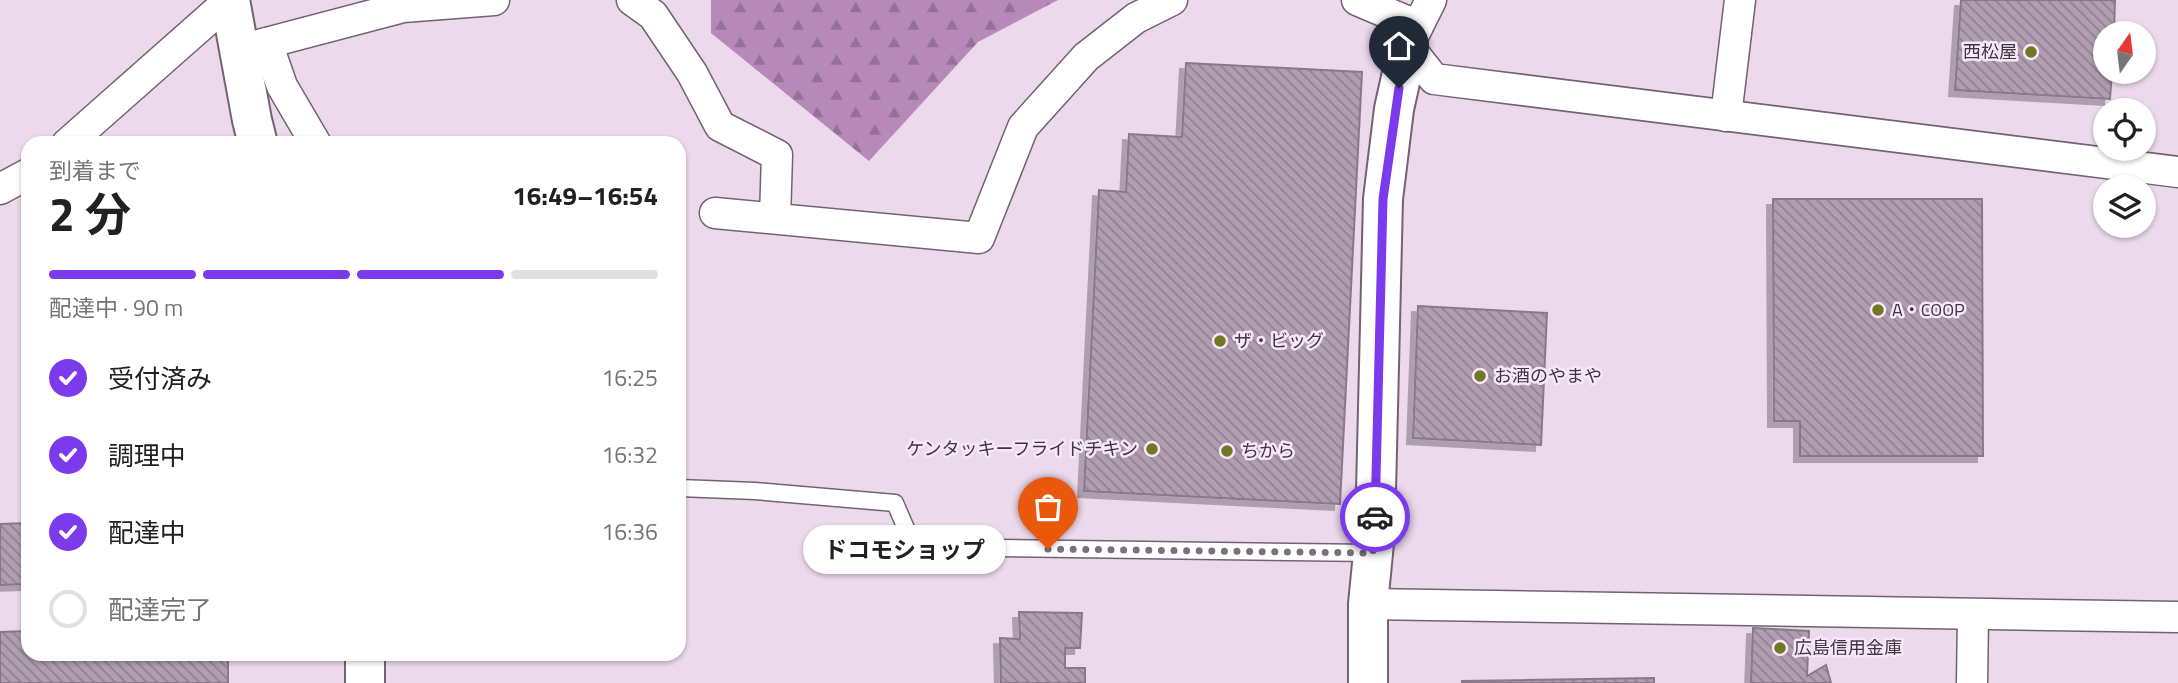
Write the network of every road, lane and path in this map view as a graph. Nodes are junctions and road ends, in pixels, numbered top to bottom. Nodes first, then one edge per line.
1 (230, 0) edge
2 (494, 0) edge
3 (632, 0) edge
4 (1172, 0) edge
5 (1357, 0) edge
6 (1431, 0) edge
7 (1740, 0) edge
8 (1413, 36) junction
9 (253, 47) junction
10 (1726, 116) junction
11 (76, 136) edge
12 (258, 136) edge
13 (311, 136) edge
14 (2178, 172) edge
15 (21, 178) edge
16 (0, 189) edge
17 (715, 213) dead end
18 (775, 218) junction
19 (686, 488) edge
20 (1373, 553) junction
21 (1368, 604) junction
22 (1973, 615) junction
23 (2178, 617) edge
24 (365, 661) edge
25 (365, 683) edge
26 (1368, 683) edge
27 (1972, 683) edge

1 - 9 street
1 - 11 street
2 - 9 street
3 - 18 street
4 - 18 street
5 - 8 street
6 - 8 street
7 - 10 street
8 - 10 street
8 - 20 street
9 - 12 street
9 - 13 street
10 - 14 street
15 - 16 street
17 - 18 street
19 - 20 lane
20 - 21 street
21 - 22 street
21 - 26 street
22 - 23 street
22 - 27 street
24 - 25 street

